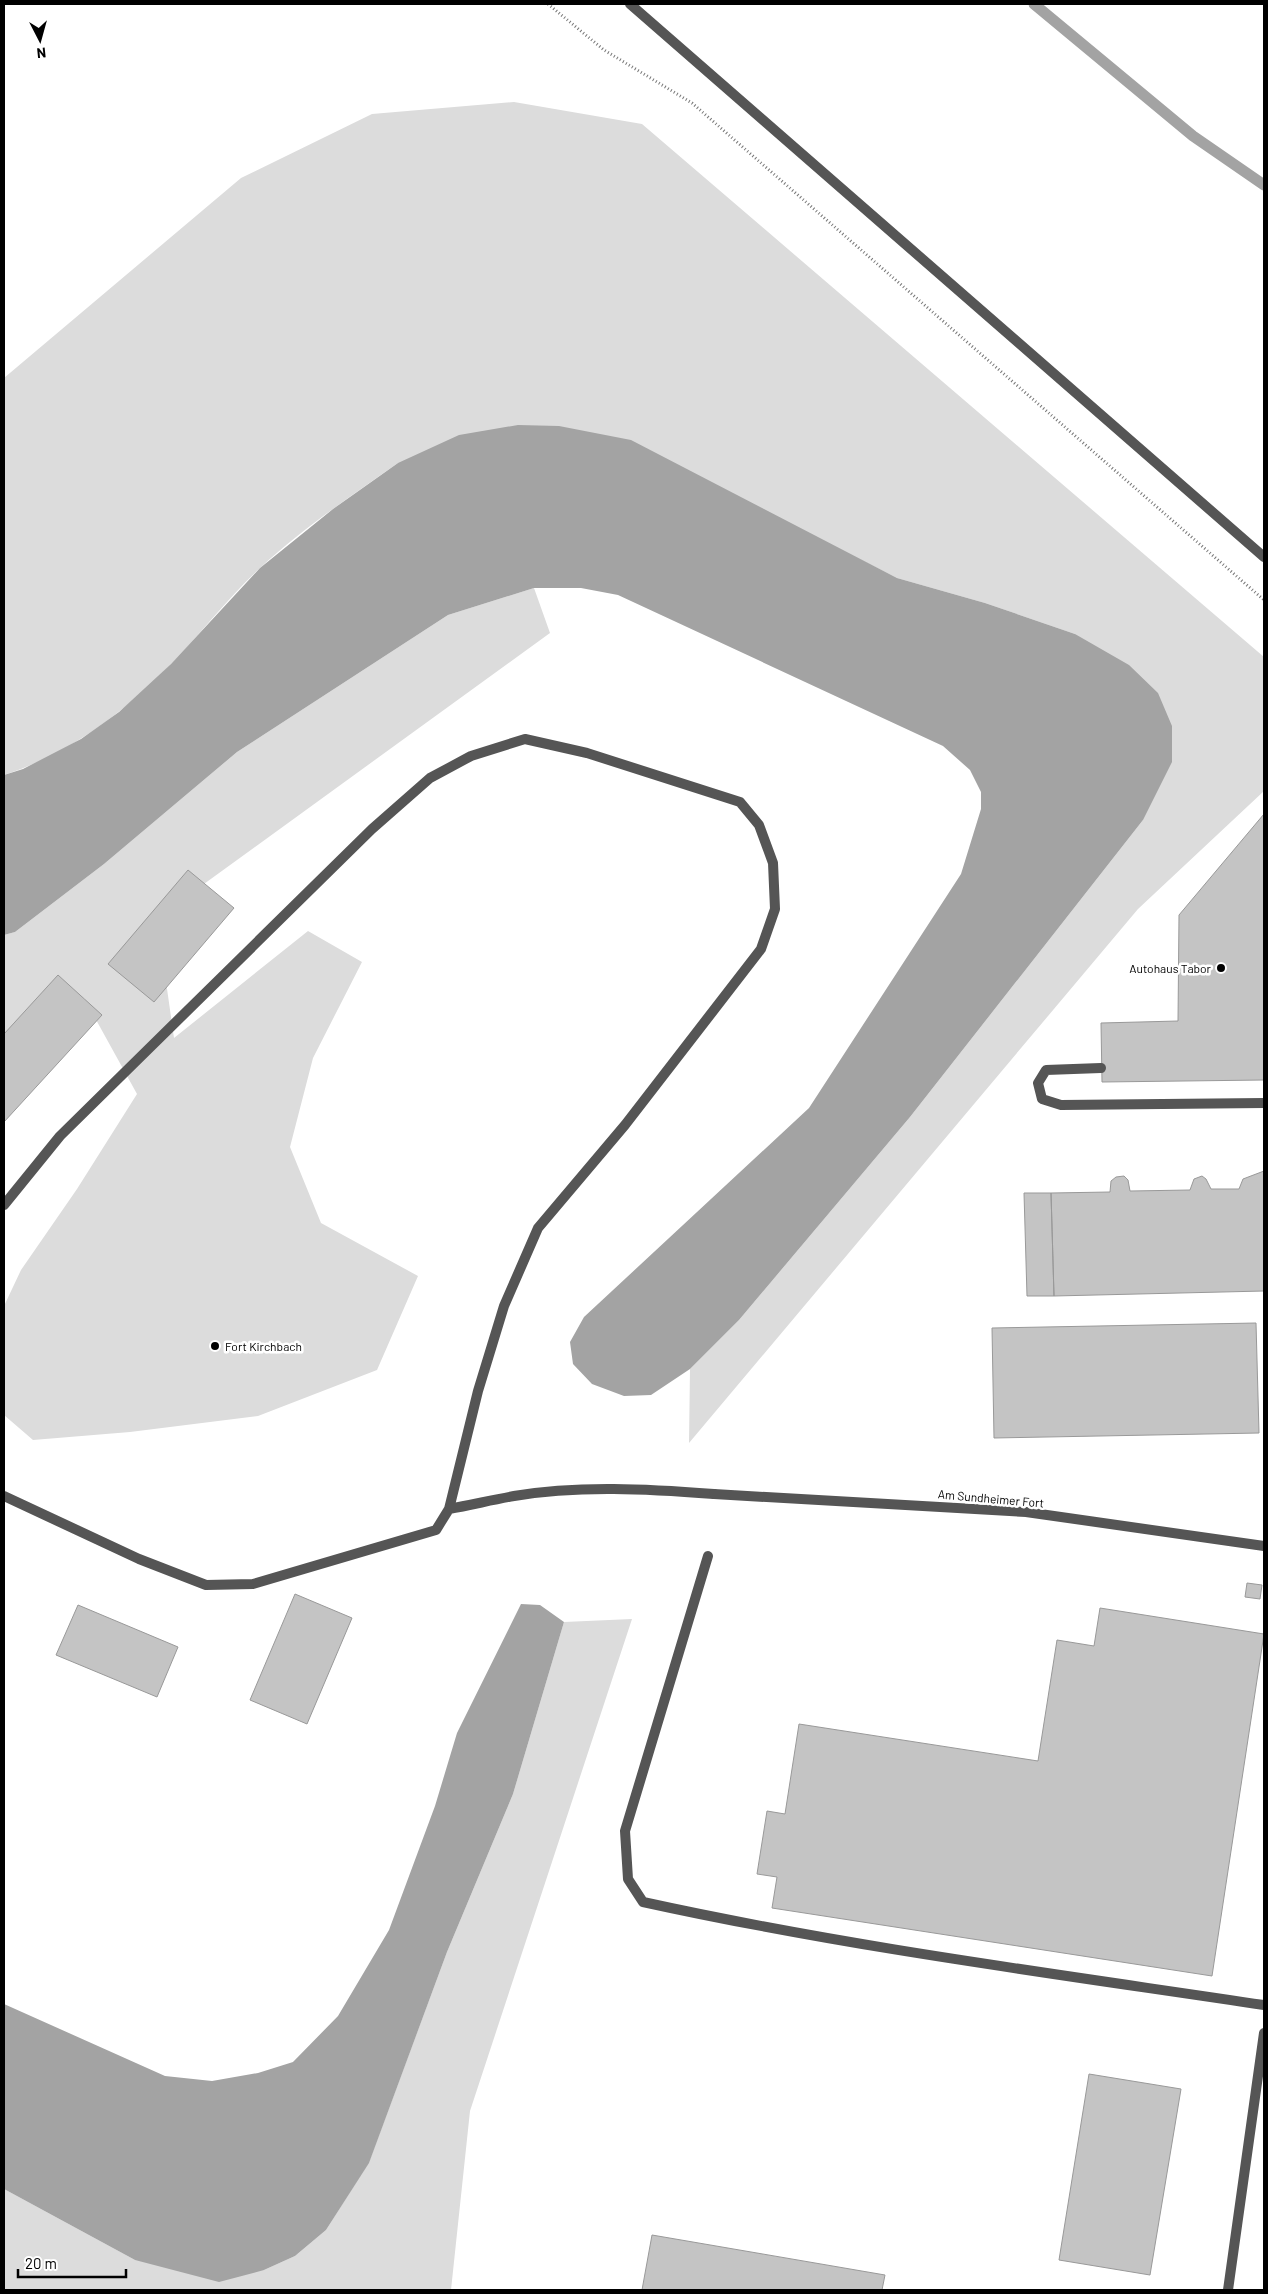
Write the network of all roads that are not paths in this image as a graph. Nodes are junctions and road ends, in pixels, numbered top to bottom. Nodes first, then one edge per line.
1 (630, 4) edge
2 (1264, 558) edge
3 (1102, 1068) dead end
4 (1264, 1103) edge
5 (4, 1204) edge
6 (4, 1496) edge
7 (449, 1509) junction
8 (1264, 1546) edge
9 (708, 1556) dead end
10 (1264, 2005) edge
11 (1264, 2033) edge
12 (1228, 2290) edge

1 - 2 street
3 - 4 street
5 - 7 street
6 - 7 street
7 - 8 street, Am Sundheimer Fort
9 - 10 street
11 - 12 street

